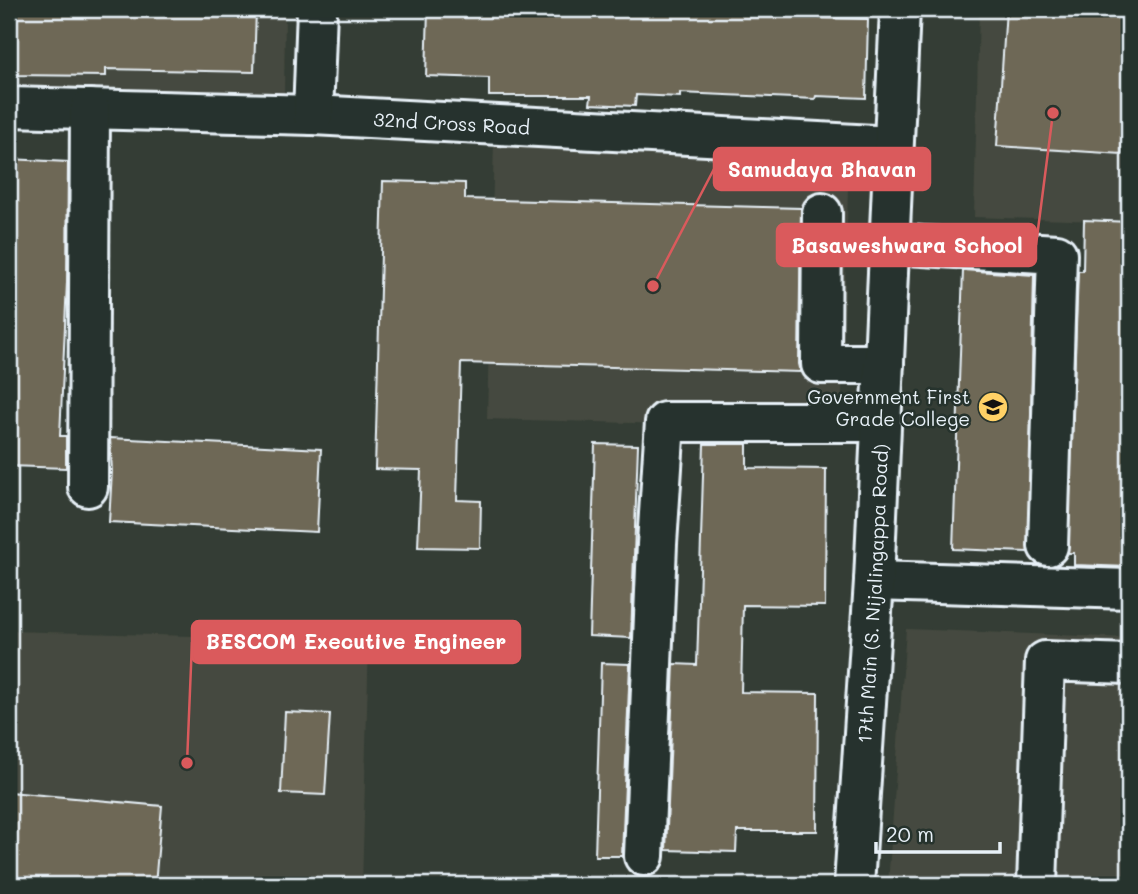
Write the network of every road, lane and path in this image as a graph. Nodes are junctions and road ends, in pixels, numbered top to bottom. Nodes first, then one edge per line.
1 (317, 9) edge
2 (900, 9) edge
3 (9, 107) edge
4 (90, 109) junction
5 (313, 114) junction
6 (893, 146) junction
7 (822, 213) dead end
8 (889, 244) junction
9 (884, 364) junction
10 (881, 422) junction
11 (88, 487) dead end
12 (1048, 546) dead end
13 (874, 581) junction
14 (1129, 589) edge
15 (1129, 664) edge
16 (644, 856) dead end
17 (854, 885) edge
18 (1037, 885) edge

1 - 5 street
2 - 6 street, 17th Main (S. Nijalingappa Road)
3 - 4 street, 32nd Cross Road
4 - 5 street, 32nd Cross Road
4 - 11 street
5 - 6 street, 32nd Cross Road
6 - 8 street, 17th Main (S. Nijalingappa Road)
7 - 9 street
8 - 9 street, 17th Main (S. Nijalingappa Road)
8 - 12 street
9 - 10 street, 17th Main (S. Nijalingappa Road)
10 - 13 street, 17th Main (S. Nijalingappa Road)
10 - 16 street
13 - 14 street
13 - 17 street, 17th Main (S. Nijalingappa Road)
15 - 18 street

